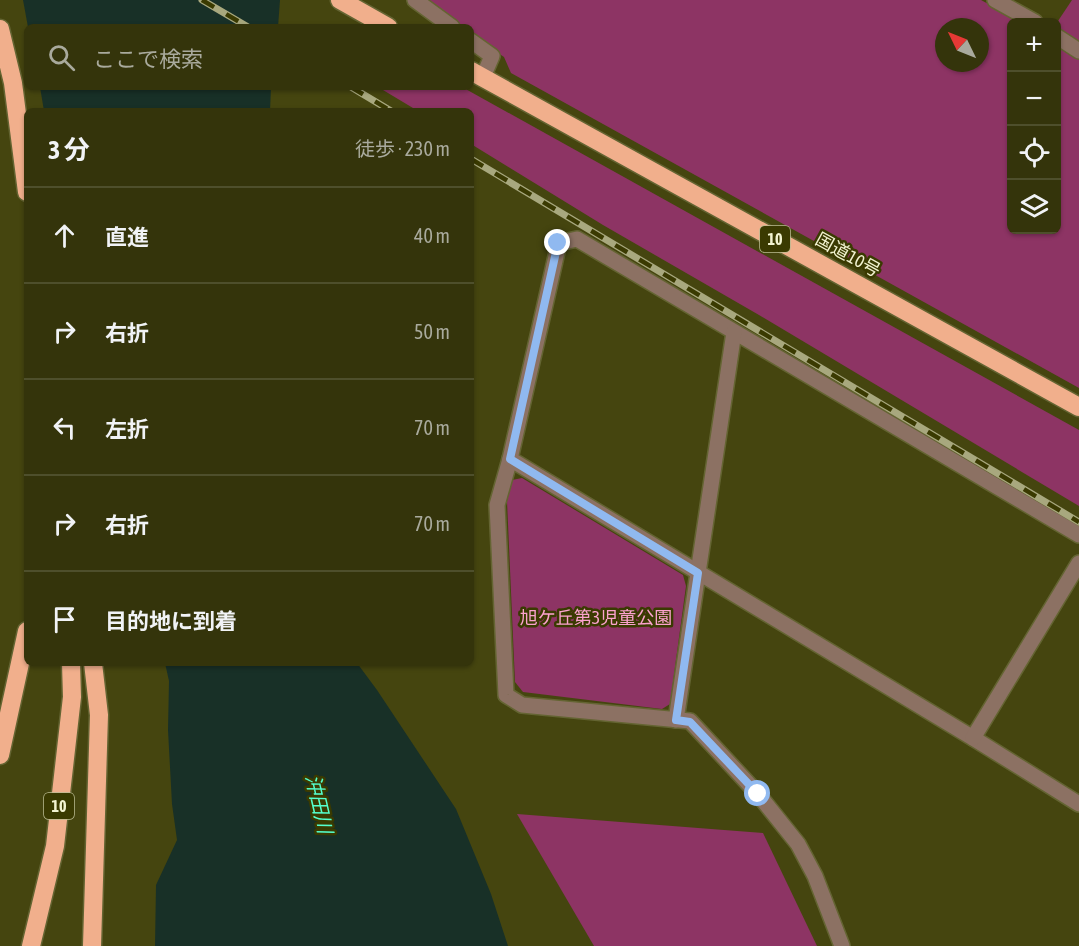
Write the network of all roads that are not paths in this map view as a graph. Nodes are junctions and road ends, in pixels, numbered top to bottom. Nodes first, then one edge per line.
1 (340, 0) edge
2 (415, 0) edge
3 (995, 0) edge
4 (1028, 18) edge
5 (383, 24) edge
6 (448, 24) edge
7 (0, 29) edge
8 (1061, 39) edge
9 (474, 43) edge
10 (1079, 51) edge
11 (477, 74) edge
12 (24, 169) edge
13 (734, 332) junction
14 (1079, 407) edge
15 (510, 459) junction
16 (1079, 535) edge
17 (1079, 563) edge
18 (698, 573) junction
19 (24, 645) edge
20 (71, 666) edge
21 (93, 666) edge
22 (676, 720) junction
23 (973, 738) junction
24 (0, 755) edge
25 (1079, 804) edge
26 (31, 946) edge
27 (92, 946) edge
28 (842, 946) edge

1 - 5 highway
2 - 6 street
3 - 4 street
7 - 12 highway
8 - 10 street
9 - 11 street
11 - 14 highway, 国道10号 / 10
13 - 15 street
13 - 16 street
13 - 18 street
15 - 18 street
15 - 22 street
17 - 23 street
18 - 22 street
18 - 23 street
19 - 24 highway
20 - 26 highway, 10
21 - 27 highway
22 - 28 street
23 - 25 street

